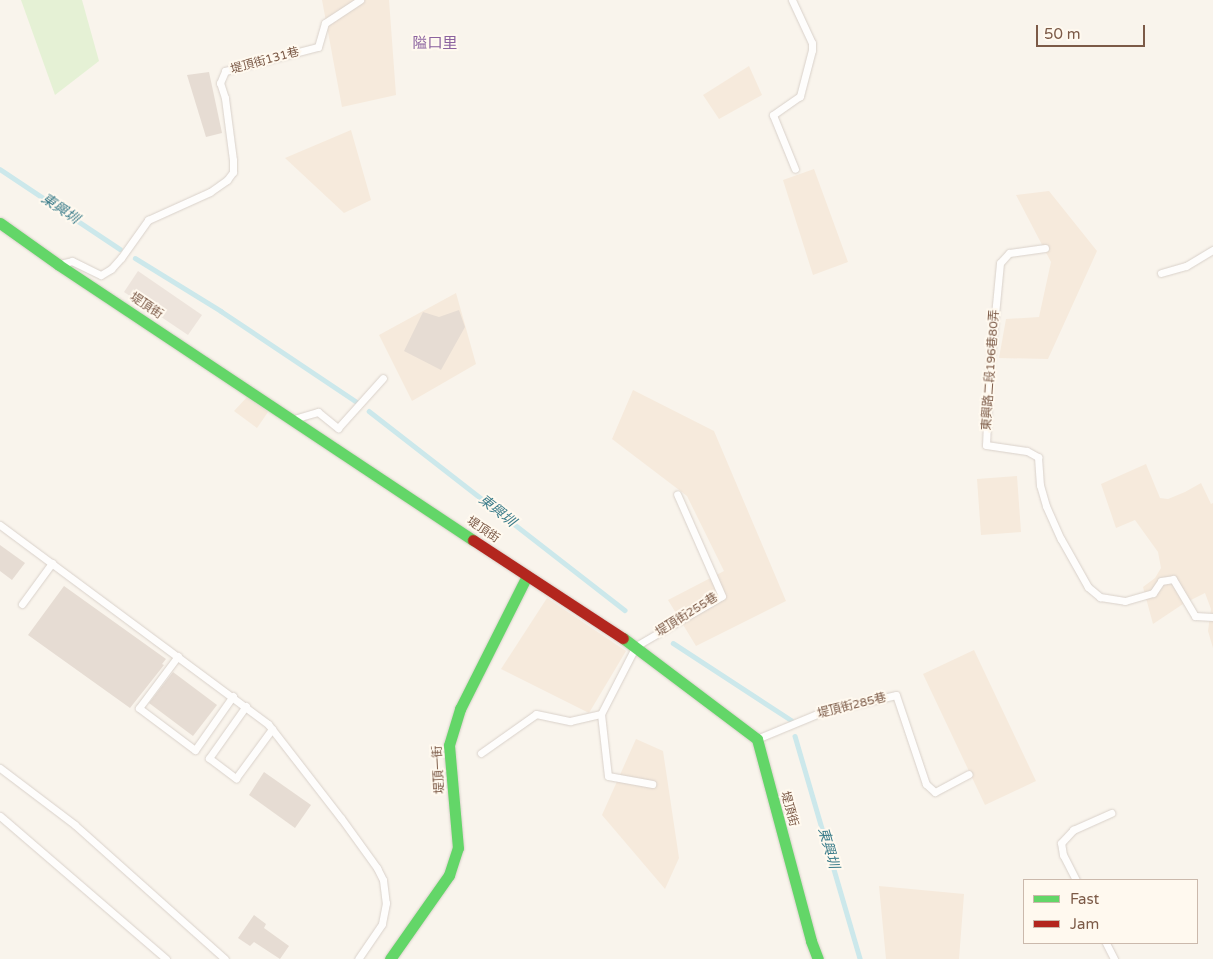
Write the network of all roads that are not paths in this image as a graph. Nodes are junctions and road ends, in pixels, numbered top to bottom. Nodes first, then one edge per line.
1 (360, 0) edge
2 (792, 0) edge
3 (795, 169) dead end
4 (0, 222) edge
5 (1045, 248) dead end
6 (1213, 250) edge
7 (59, 265) junction
8 (1161, 273) dead end
9 (383, 378) dead end
10 (292, 419) junction
11 (677, 494) dead end
12 (0, 525) edge
13 (52, 563) junction
14 (527, 576) junction
15 (22, 604) dead end
16 (1213, 617) edge
17 (636, 646) junction
18 (178, 656) junction
19 (233, 696) junction
20 (246, 706) junction
21 (602, 714) junction
22 (272, 729) junction
23 (756, 740) junction
24 (481, 753) dead end
25 (0, 768) edge
26 (969, 774) dead end
27 (652, 784) dead end
28 (1111, 813) dead end
29 (0, 816) edge
30 (1075, 879) edge
31 (1106, 944) edge
32 (166, 959) edge
33 (225, 959) edge
34 (358, 959) edge
35 (390, 959) edge
36 (818, 959) edge
37 (1114, 959) edge

1 - 7 lane, 堤頂街131巷
2 - 3 lane
4 - 7 street, 堤頂街
5 - 16 lane, 東興路二段196巷80弄
6 - 8 lane
7 - 10 street, 堤頂街
9 - 10 lane
10 - 14 street, 堤頂街
11 - 17 lane, 堤頂街255巷
12 - 13 lane
13 - 15 lane
13 - 18 lane
14 - 17 street, 堤頂街
14 - 35 street, 堤頂一街
17 - 21 lane
17 - 23 street, 堤頂街
18 - 19 lane
18 - 19 lane
19 - 20 lane
20 - 22 lane
20 - 22 lane
21 - 24 lane
21 - 27 lane
22 - 34 lane
23 - 26 lane, 堤頂街285巷
23 - 36 street, 堤頂街
25 - 33 lane
28 - 30 lane
29 - 32 lane
31 - 37 lane

